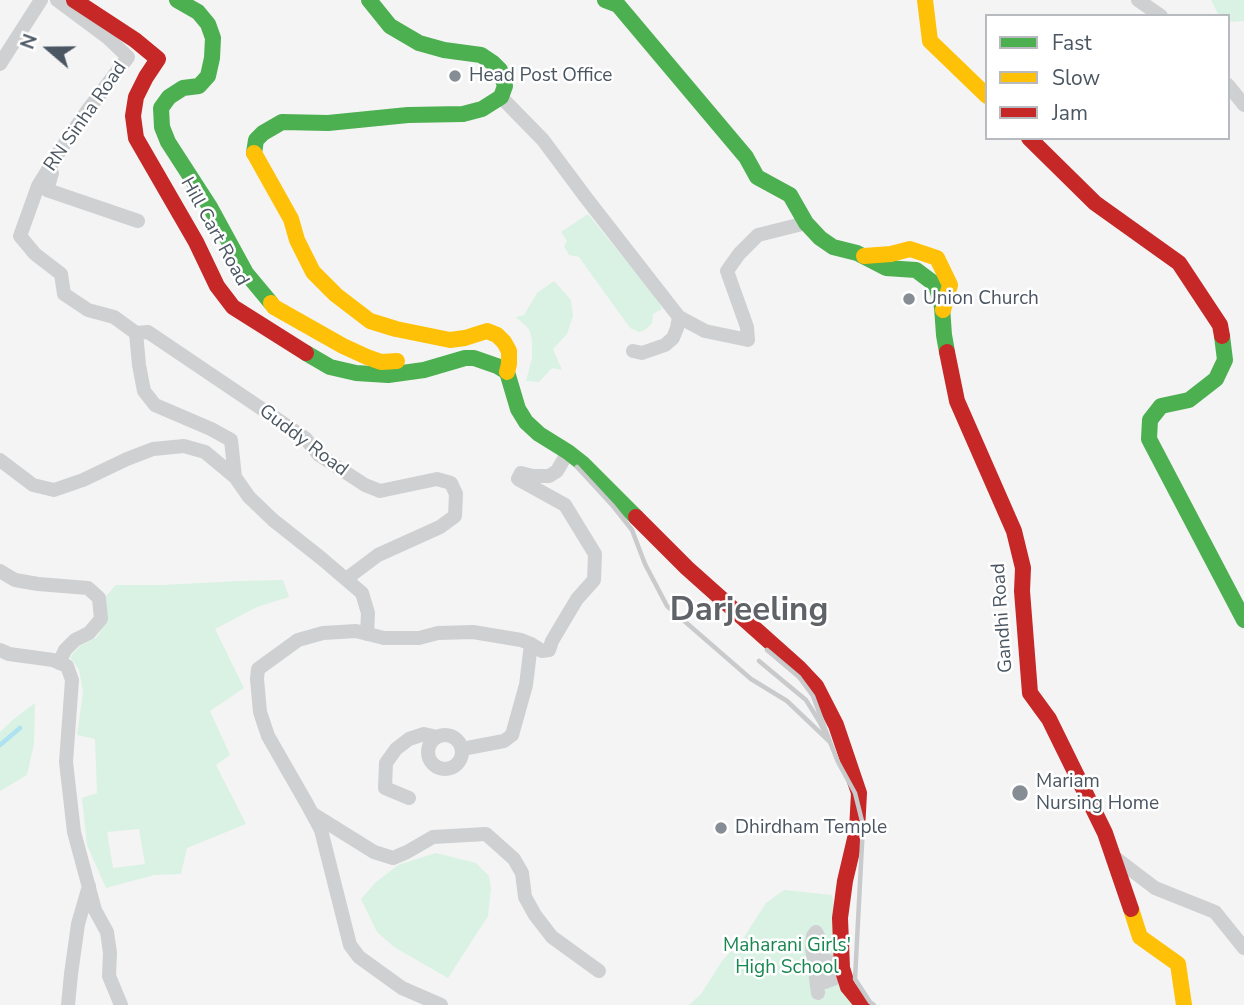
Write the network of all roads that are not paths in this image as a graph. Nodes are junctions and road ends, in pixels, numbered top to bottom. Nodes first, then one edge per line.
1 (41, 0) edge
2 (57, 0) edge
3 (74, 0) edge
4 (177, 0) edge
5 (369, 0) edge
6 (605, 0) edge
7 (925, 0) edge
8 (1138, 0) edge
9 (1158, 14) edge
10 (0, 64) edge
11 (1230, 88) edge
12 (985, 94) edge
13 (501, 97) junction
14 (1244, 105) edge
15 (1032, 140) edge
16 (59, 152) junction
17 (138, 221) dead end
18 (806, 223) junction
19 (679, 317) junction
20 (136, 333) junction
21 (633, 351) dead end
22 (465, 358) junction
23 (508, 372) junction
24 (568, 452) junction
25 (0, 460) edge
26 (235, 477) junction
27 (0, 570) edge
28 (346, 579) junction
29 (1244, 620) edge
30 (362, 633) junction
31 (531, 644) junction
32 (0, 650) edge
33 (59, 663) junction
34 (437, 737) junction
35 (462, 749) junction
36 (410, 798) dead end
37 (312, 813) junction
38 (1113, 856) junction
39 (845, 881) junction
40 (89, 885) junction
41 (1244, 948) edge
42 (599, 971) dead end
43 (818, 992) dead end
44 (68, 1005) edge
45 (121, 1005) edge
46 (441, 1005) edge
47 (863, 1005) edge
48 (1184, 1005) edge

1 - 10 street
2 - 16 street, RN Sinha Road
3 - 22 main road, Hill Cart Road
4 - 22 main road
5 - 13 main road
6 - 18 main road, Gandhi Road
7 - 12 main road
8 - 9 street
11 - 14 street
13 - 19 street
13 - 23 main road
15 - 29 main road
16 - 17 street
16 - 20 street, RN Sinha Road
18 - 19 street
18 - 38 main road, Gandhi Road
19 - 21 street
20 - 26 street
20 - 28 street, Guddy Road
22 - 23 main road
23 - 24 main road
24 - 31 street
24 - 39 main road
25 - 26 street
26 - 28 street
27 - 33 street
28 - 30 street
30 - 31 street
30 - 37 street
31 - 35 street
32 - 33 street
33 - 40 street
34 - 35 street
34 - 35 street
34 - 36 street
37 - 42 street
37 - 46 street
38 - 41 street
38 - 48 main road, Gandhi Road
39 - 43 street
39 - 47 main road
40 - 44 street
40 - 45 street

